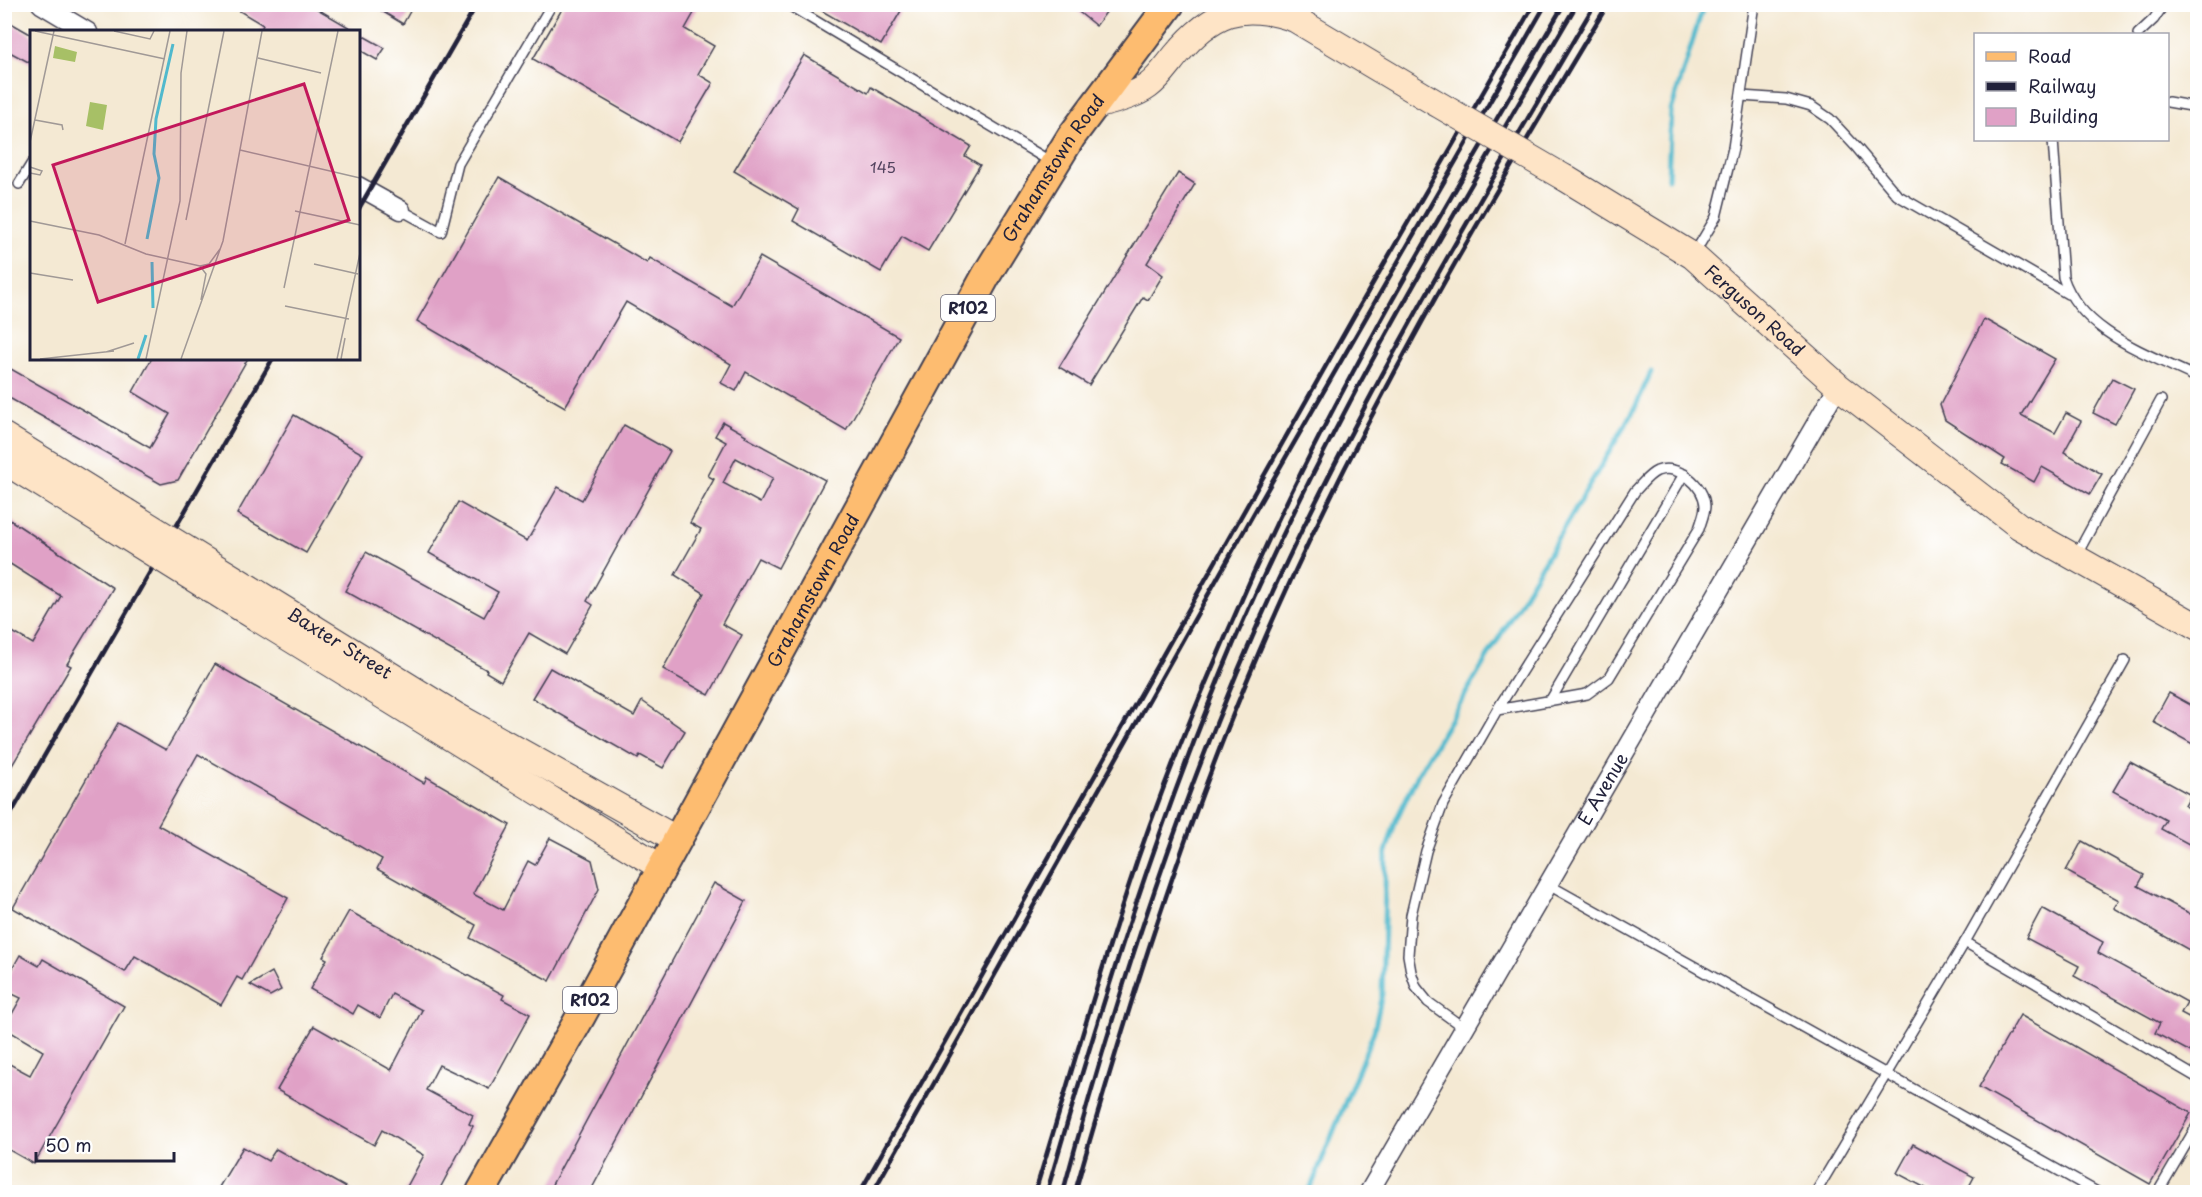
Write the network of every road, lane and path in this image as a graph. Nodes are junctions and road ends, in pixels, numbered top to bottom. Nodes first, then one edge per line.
1 (42, 4) edge
2 (552, 4) edge
3 (787, 4) edge
4 (1170, 4) edge
5 (1754, 4) edge
6 (2164, 4) edge
7 (1287, 12) edge
8 (85, 30) edge
9 (2139, 33) edge
10 (1741, 96) junction
11 (2169, 102) edge
12 (2191, 106) dead end
13 (1092, 107) junction
14 (2052, 141) edge
15 (1054, 164) junction
16 (30, 166) edge
17 (20, 184) dead end
18 (360, 187) edge
19 (401, 210) joint
20 (1693, 256) junction
21 (2068, 294) junction
22 (2198, 378) edge
23 (1838, 386) junction
24 (2160, 400) dead end
25 (4, 436) edge
26 (4, 461) edge
27 (1684, 474) junction
28 (120, 520) junction
29 (2075, 558) junction
30 (250, 601) junction
31 (2198, 627) edge
32 (2126, 660) dead end
33 (1550, 701) junction
34 (1497, 710) junction
35 (678, 840) junction
36 (662, 868) junction
37 (1547, 884) junction
38 (1965, 942) junction
39 (1464, 1028) junction
40 (1887, 1074) junction
41 (2198, 1078) edge
42 (2198, 1124) edge
43 (481, 1192) edge
44 (1370, 1192) edge
45 (1816, 1192) edge
46 (2097, 1192) edge
47 (2158, 1192) edge

1 - 8 street
2 - 19 lane
3 - 15 lane
4 - 13 main road, Grahamstown Road / R102
5 - 10 lane
6 - 9 lane
7 - 13 main road, Ferguson Road
7 - 20 main road, Ferguson Road, bridge
10 - 20 lane
10 - 21 lane
11 - 12 lane
13 - 15 main road, Grahamstown Road / R102
14 - 21 lane
15 - 35 main road, Grahamstown Road / R102
16 - 17 lane
18 - 19 street
20 - 23 main road, Ferguson Road
21 - 22 lane
23 - 29 main road, Ferguson Road
23 - 37 street, E Avenue
24 - 29 lane
25 - 28 main road, Baxter Street
26 - 28 main road, Baxter Street
27 - 33 lane
27 - 33 lane
27 - 34 lane
28 - 30 main road, Baxter Street, bridge
29 - 31 main road, Ferguson Road
30 - 35 main road, Baxter Street
30 - 36 main road, Baxter Street
32 - 38 lane
33 - 34 lane
34 - 39 lane
35 - 36 main road, Grahamstown Road / R102
36 - 43 main road, Grahamstown Road / R102
37 - 39 street, E Avenue
37 - 40 lane
38 - 40 lane
38 - 41 lane
39 - 44 street, E Avenue
40 - 45 lane
40 - 46 lane
42 - 47 lane

